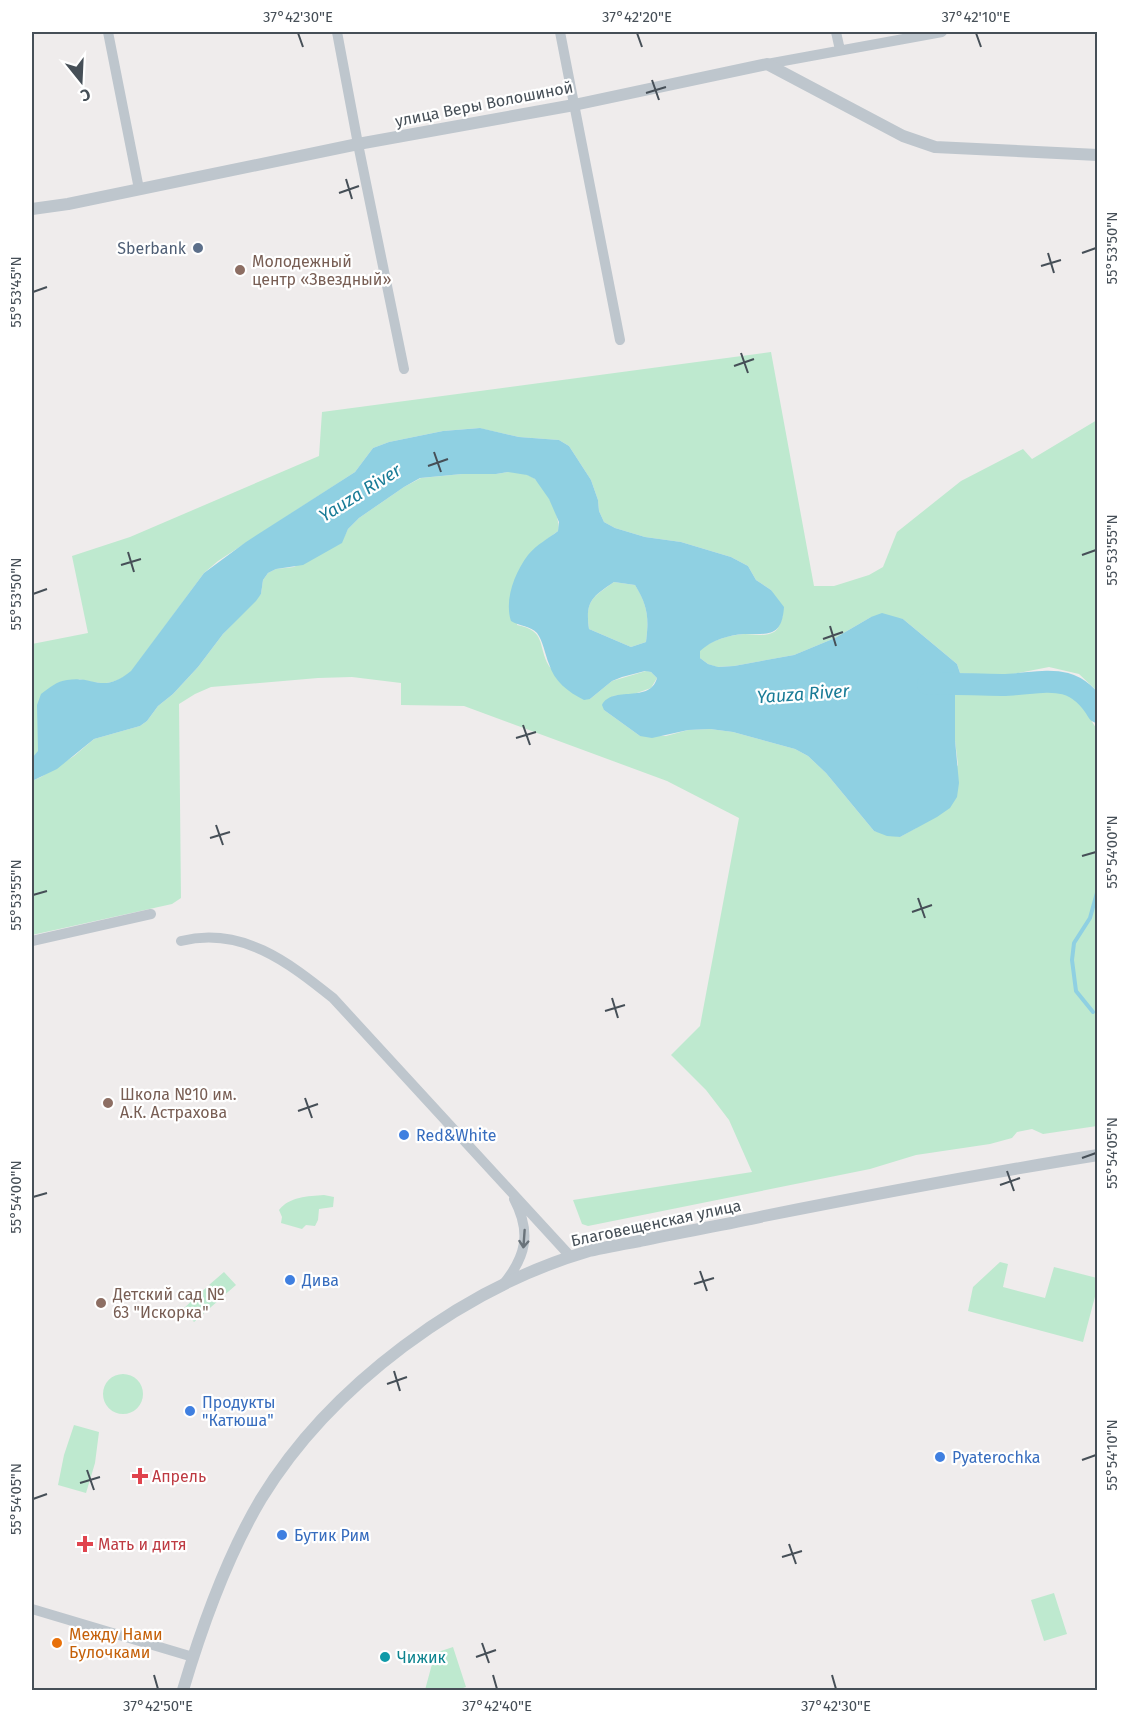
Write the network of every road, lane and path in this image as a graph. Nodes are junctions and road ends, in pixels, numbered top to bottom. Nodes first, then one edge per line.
1 (108, 32) edge
2 (337, 32) edge
3 (560, 32) edge
4 (836, 32) edge
5 (942, 32) edge
6 (840, 50) junction
7 (767, 64) junction
8 (574, 105) junction
9 (358, 144) junction
10 (1098, 155) edge
11 (139, 189) junction
12 (32, 209) edge
13 (620, 340) dead end
14 (404, 369) dead end
15 (151, 914) dead end
16 (32, 941) edge
17 (181, 941) dead end
18 (1098, 1155) edge
19 (508, 1188) junction
20 (571, 1257) junction
21 (501, 1287) junction
22 (32, 1609) edge
23 (193, 1658) junction
24 (183, 1690) edge

1 - 11 street
2 - 9 street
3 - 8 street
4 - 6 street
5 - 6 street, улица Веры Волошиной
6 - 7 street, улица Веры Волошиной
7 - 8 street, улица Веры Волошиной
7 - 10 street
8 - 9 street, улица Веры Волошиной
8 - 13 street
9 - 11 street, улица Веры Волошиной
9 - 14 street
11 - 12 street, улица Веры Волошиной
15 - 16 street
17 - 19 street
18 - 20 street, Благовещенская улица
19 - 20 street
19 -> 21 street
20 - 21 street, Благовещенская улица
21 - 23 street, Благовещенская улица
22 - 23 street
23 - 24 street, Благовещенская улица

